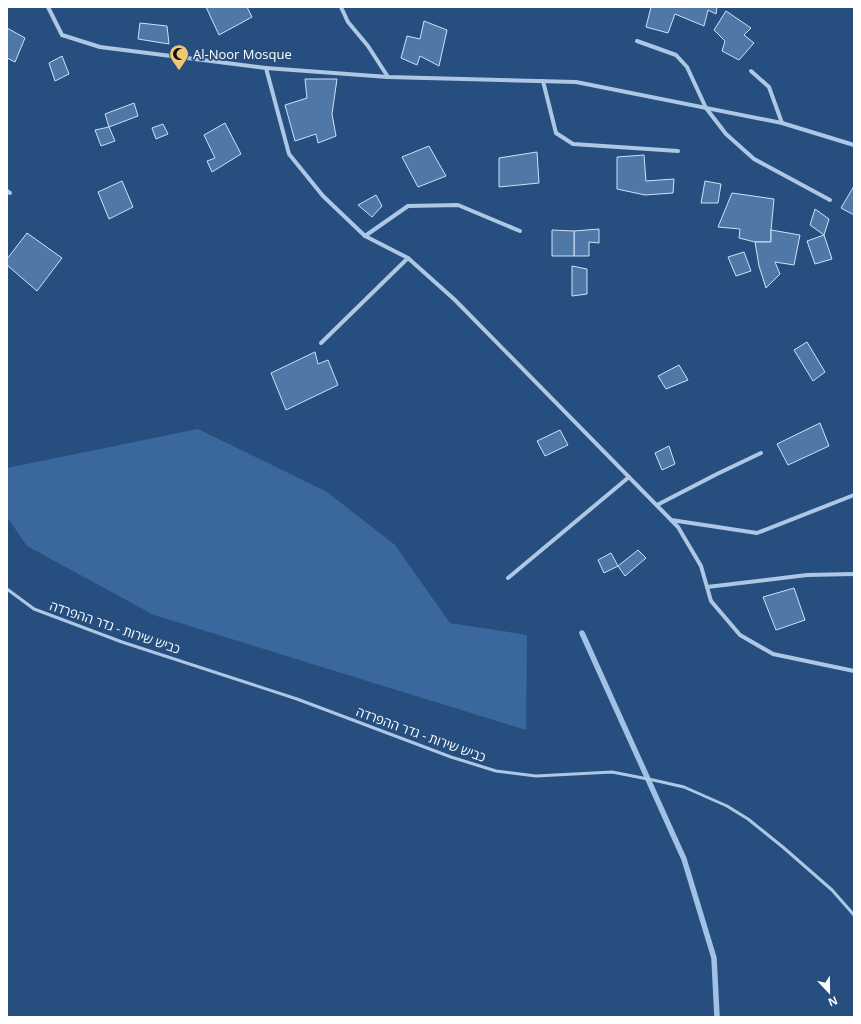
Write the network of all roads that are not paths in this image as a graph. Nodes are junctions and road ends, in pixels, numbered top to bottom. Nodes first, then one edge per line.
1 (48, 7) edge
2 (341, 7) edge
3 (637, 41) dead end
4 (266, 68) junction
5 (751, 71) dead end
6 (388, 77) junction
7 (543, 81) junction
8 (706, 108) junction
9 (782, 123) junction
10 (854, 145) edge
11 (678, 151) dead end
12 (830, 200) dead end
13 (520, 232) dead end
14 (365, 236) junction
15 (408, 258) junction
16 (321, 343) dead end
17 (761, 453) dead end
18 (629, 477) junction
19 (854, 495) edge
20 (657, 505) junction
21 (671, 520) junction
22 (854, 574) edge
23 (508, 578) dead end
24 (707, 587) junction
25 (7, 589) edge
26 (854, 671) edge
27 (854, 915) edge

1 - 4 street
2 - 6 street
3 - 8 street
4 - 6 street
4 - 14 street
5 - 9 street
6 - 7 street
7 - 8 street
7 - 11 street
8 - 9 street
8 - 12 street
9 - 10 street
13 - 14 street
14 - 15 street
15 - 16 street
15 - 18 street
17 - 20 street
18 - 20 street
18 - 23 street
19 - 21 street
20 - 21 street
21 - 24 street
22 - 24 street
24 - 26 street
25 - 27 lane, כביש שירות - גדר ההפרדה

